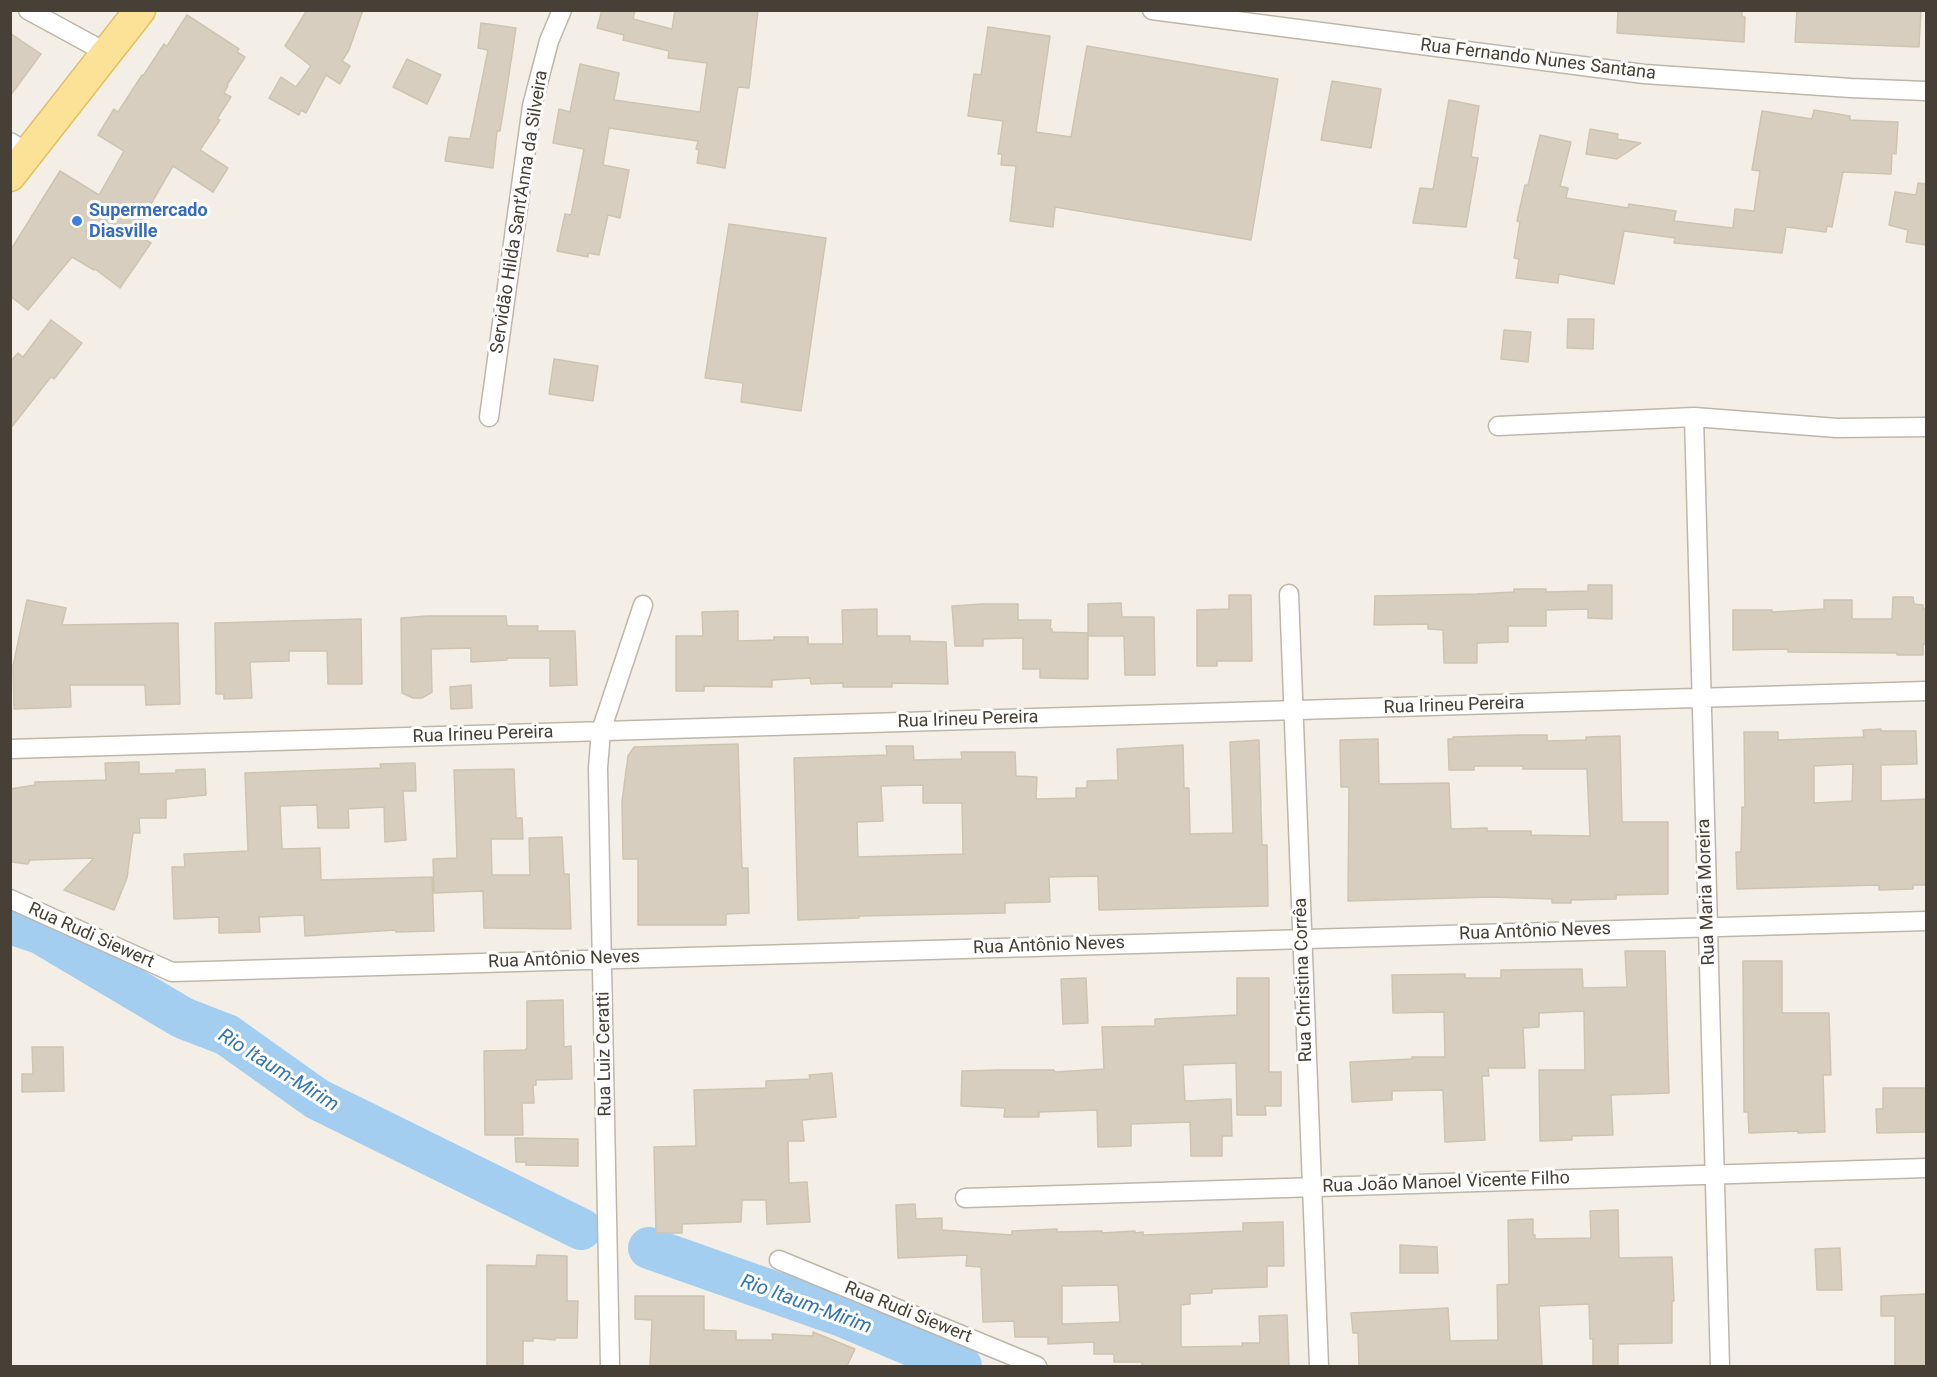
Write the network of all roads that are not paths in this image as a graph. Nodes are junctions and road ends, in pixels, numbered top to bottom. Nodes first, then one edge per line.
1 (28, 10) edge
2 (140, 10) edge
3 (562, 10) edge
4 (1152, 10) edge
5 (107, 52) junction
6 (1926, 91) edge
7 (16, 157) edge
8 (489, 417) dead end
9 (1694, 417) junction
10 (1498, 426) dead end
11 (1926, 427) edge
12 (1289, 594) dead end
13 (644, 605) dead end
14 (1926, 692) edge
15 (1702, 698) junction
16 (1294, 710) junction
17 (601, 731) junction
18 (10, 749) edge
19 (10, 899) edge
20 (1926, 921) edge
21 (1708, 927) junction
22 (1302, 939) junction
23 (602, 959) junction
24 (172, 972) joint
25 (1926, 1168) edge
26 (1715, 1175) junction
27 (1312, 1187) junction
28 (966, 1198) dead end
29 (780, 1260) dead end
30 (610, 1366) edge
31 (1037, 1366) edge
32 (1318, 1366) edge
33 (1720, 1366) edge

1 - 5 street
2 - 5 main road
3 - 8 street, Servidão Hilda Sant'Anna da Silveira
4 - 6 street, Rua Fernando Nunes Santana
5 - 7 main road
9 - 10 street
9 - 11 street
9 - 15 street, Rua Maria Moreira
12 - 16 street, Rua Christina Corrêa
13 - 17 street, Rua Luiz Ceratti
14 - 15 street, Rua Irineu Pereira
15 - 16 street, Rua Irineu Pereira
15 - 21 street, Rua Maria Moreira
16 - 17 street, Rua Irineu Pereira
16 - 22 street, Rua Christina Corrêa
17 - 18 street, Rua Irineu Pereira
17 - 23 street, Rua Luiz Ceratti
19 - 24 street, Rua Rudi Siewert
20 - 21 street, Rua Antônio Neves
21 - 22 street, Rua Antônio Neves
21 - 26 street, Rua Maria Moreira
22 - 23 street, Rua Antônio Neves
22 - 27 street, Rua Christina Corrêa
23 - 24 street, Rua Antônio Neves
23 - 30 street, Rua Luiz Ceratti
25 - 26 street, Rua João Manoel Vicente Filho
26 - 27 street, Rua João Manoel Vicente Filho
26 - 33 street, Rua Maria Moreira
27 - 28 street, Rua João Manoel Vicente Filho
27 - 32 street, Rua Christina Corrêa
29 - 31 street, Rua Rudi Siewert

